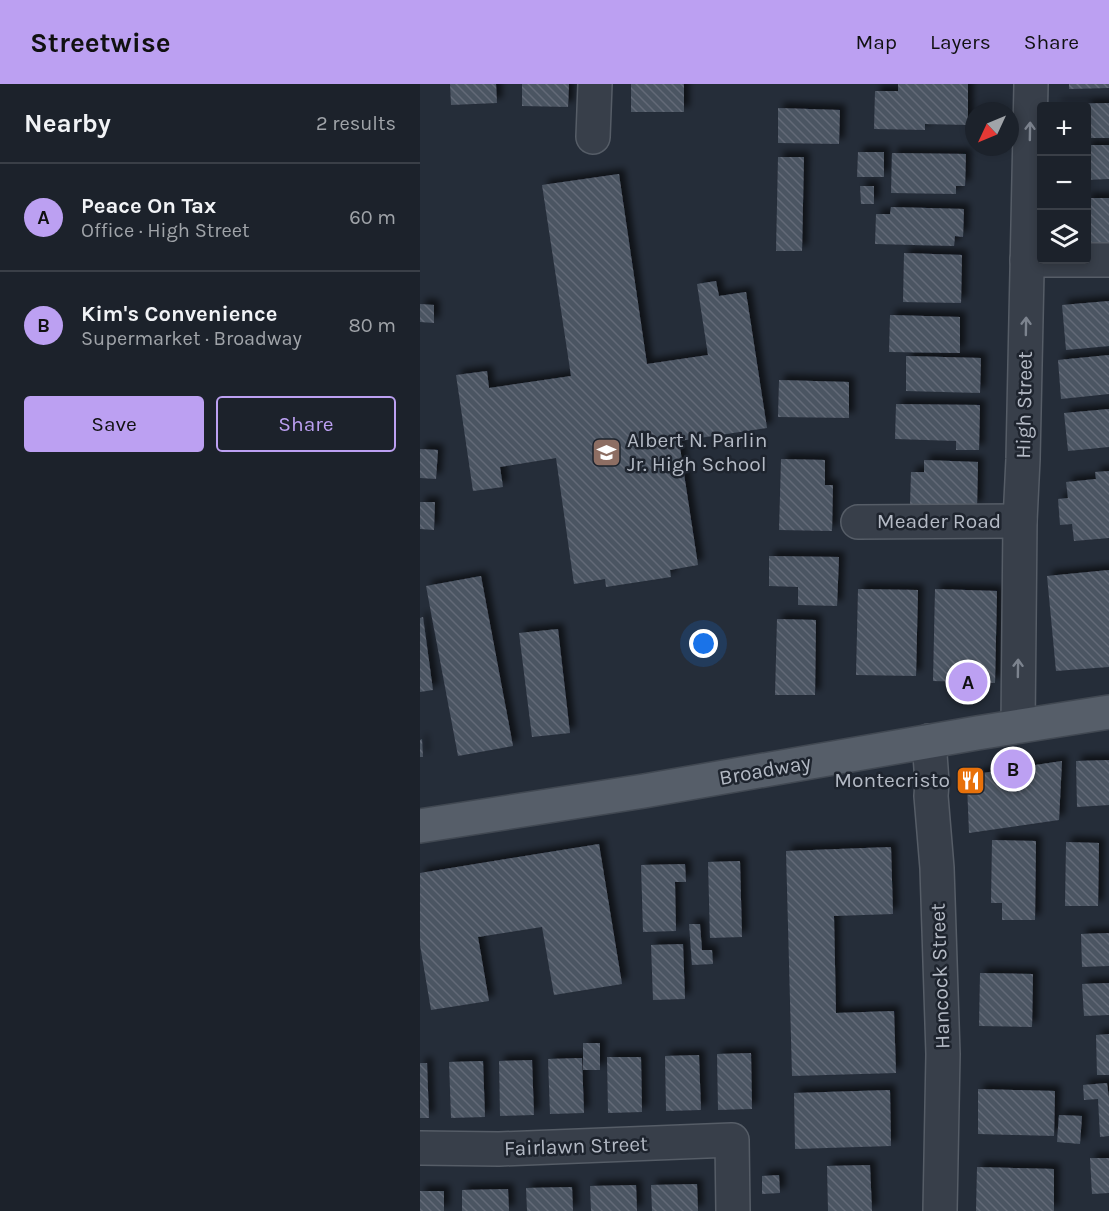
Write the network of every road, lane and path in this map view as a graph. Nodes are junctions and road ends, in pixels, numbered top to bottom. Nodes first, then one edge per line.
1 (595, 84) edge
2 (1030, 84) edge
3 (593, 137) dead end
4 (1027, 260) junction
5 (1109, 260) edge
6 (1020, 521) junction
7 (858, 522) dead end
8 (1109, 712) edge
9 (1018, 726) junction
10 (929, 741) junction
11 (420, 826) edge
12 (420, 1148) edge
13 (733, 1211) edge
14 (940, 1211) edge

1 - 3 street
4 -> 2 street, High Street
4 - 5 street
6 -> 4 street, High Street
6 - 7 street, Meader Road
9 -> 6 street, High Street
8 - 9 main road, Broadway
9 - 10 main road, Broadway
10 - 11 main road, Broadway
10 - 14 street, Hancock Street
12 - 13 street, Fairlawn Street

